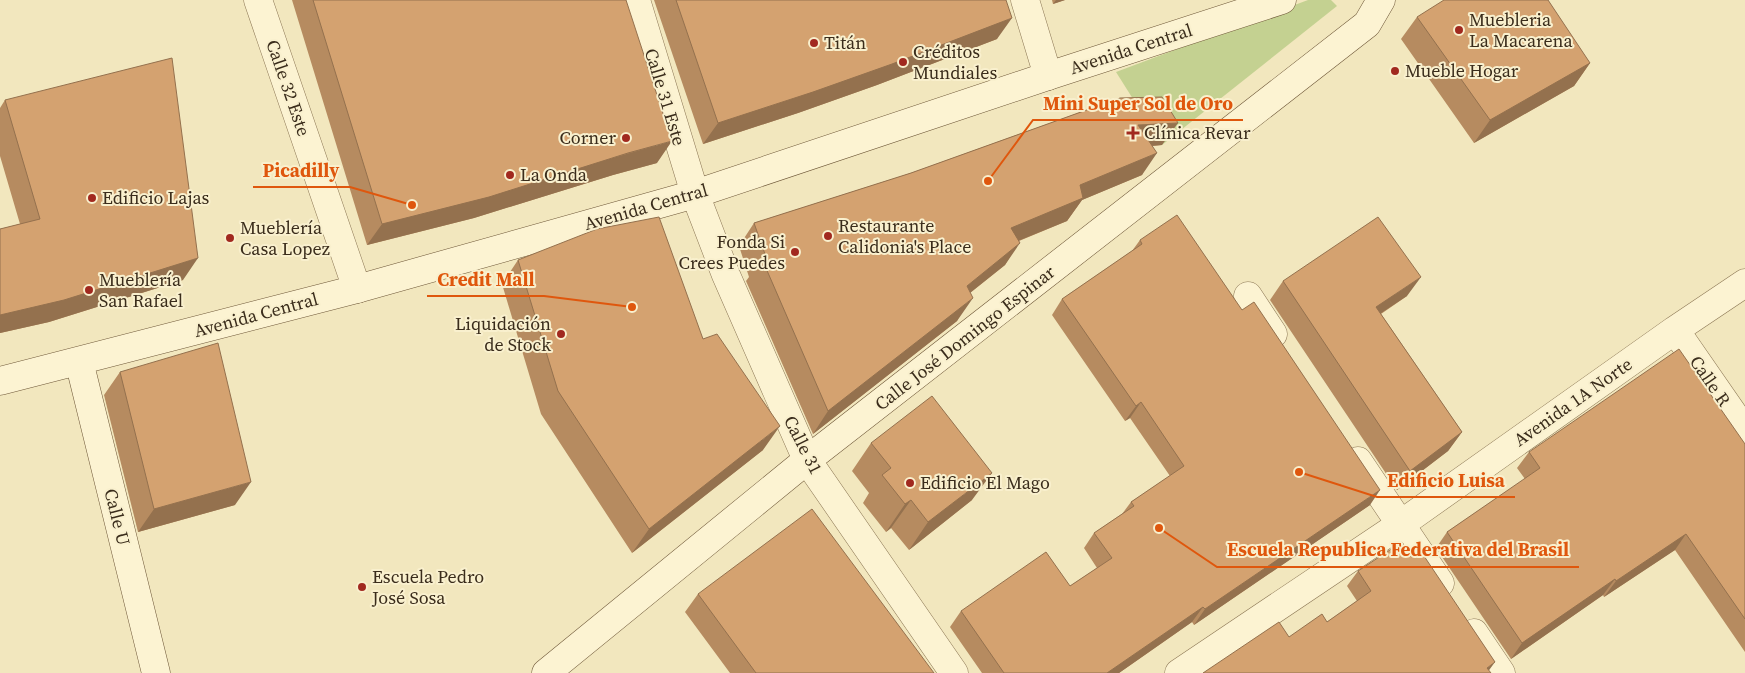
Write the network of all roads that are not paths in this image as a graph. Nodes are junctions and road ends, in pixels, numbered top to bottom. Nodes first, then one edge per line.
1 (258, 0) edge
2 (636, 0) edge
3 (1025, 0) edge
4 (1282, 0) edge
5 (1381, 0) edge
6 (1048, 76) junction
7 (695, 194) junction
8 (1745, 283) edge
9 (357, 289) junction
10 (1248, 296) dead end
11 (1675, 330) junction
12 (1286, 353) edge
13 (78, 362) junction
14 (0, 381) edge
15 (1745, 431) edge
16 (1346, 443) edge
17 (807, 460) junction
18 (1401, 524) junction
19 (156, 673) edge
20 (546, 673) edge
21 (954, 673) edge
22 (1179, 673) edge
23 (1501, 673) edge

1 - 9 street, Calle 32 Este
2 - 7 street, Calle 31 Este
3 - 6 street
4 - 6 street, Avenida Central
5 - 17 street, Calle José Domingo Espinar
6 - 7 street, Avenida Central
7 - 9 street, Avenida Central
7 - 17 street, Calle 31
8 - 11 street, Avenida 1A Norte
9 - 13 street, Avenida Central
10 - 12 street
11 - 15 street, Calle R
11 - 18 street, Avenida 1A Norte
13 - 14 street, Avenida Central
13 - 19 street, Calle U
16 - 18 street
17 - 20 street, Calle José Domingo Espinar
17 - 21 street, Calle 31
18 - 22 street, Avenida 1A Norte
18 - 23 street

